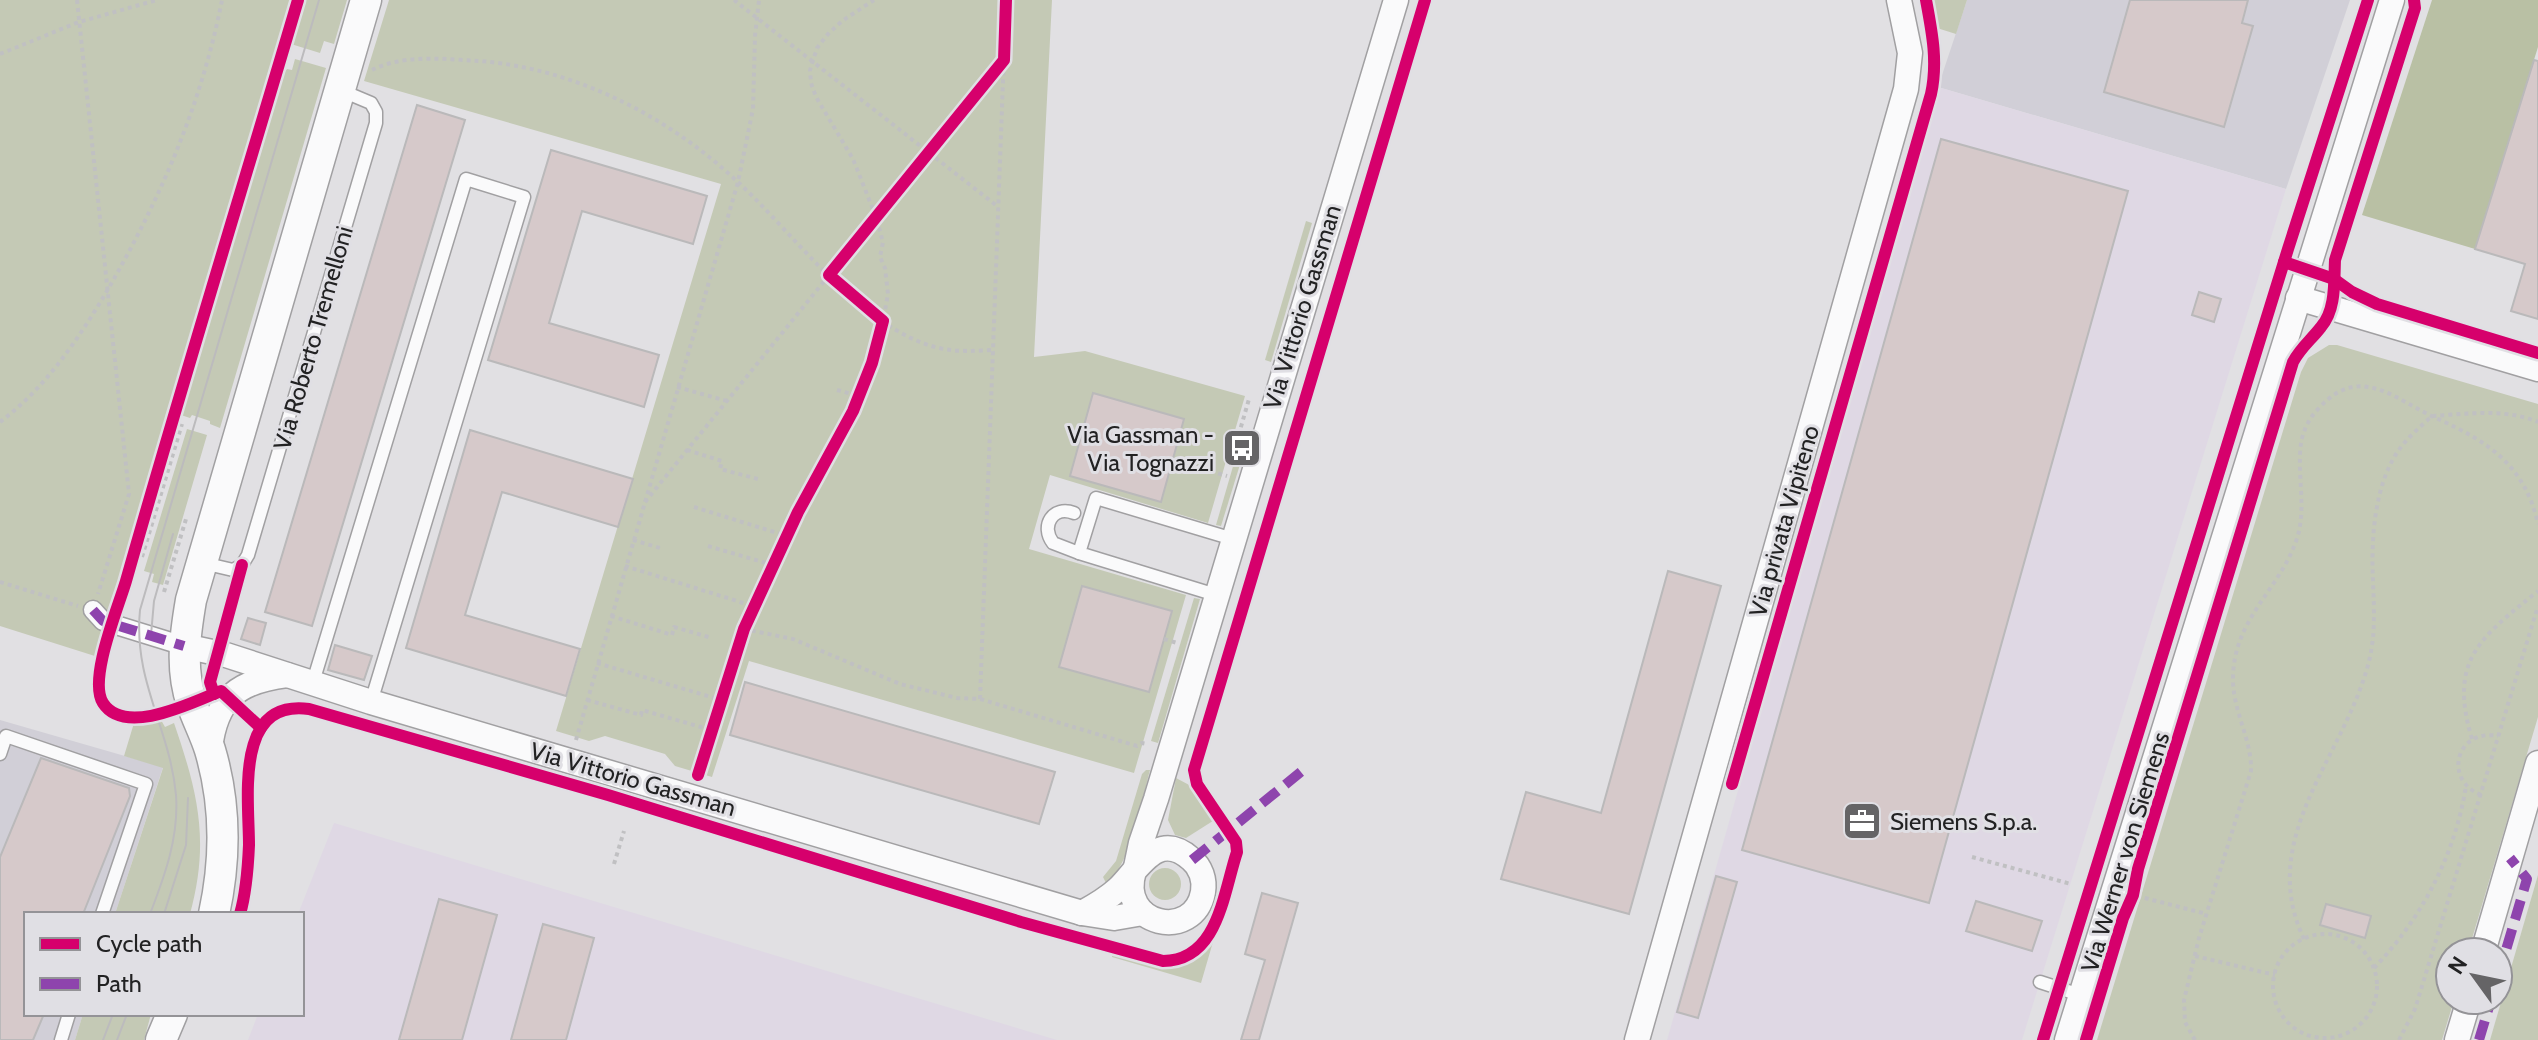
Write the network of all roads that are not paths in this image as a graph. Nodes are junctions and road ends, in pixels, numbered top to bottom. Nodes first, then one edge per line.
1 (366, 0) edge
2 (1396, 0) edge
3 (1899, 0) edge
4 (2392, 0) edge
5 (351, 83) junction
6 (2298, 298) junction
7 (2538, 369) edge
8 (1074, 513) dead end
9 (1233, 539) junction
10 (1079, 553) junction
11 (203, 563) junction
12 (1216, 595) junction
13 (93, 610) road end
14 (184, 646) junction
15 (290, 675) junction
16 (313, 682) junction
17 (371, 702) junction
18 (210, 748) junction
19 (0, 754) edge
20 (2538, 763) edge
21 (1156, 799) junction
22 (1170, 850) junction
23 (1135, 869) junction
24 (103, 912) edge
25 (214, 912) edge
26 (1082, 913) junction
27 (1143, 913) junction
28 (2488, 936) edge
29 (2040, 982) dead end
30 (2080, 995) junction
31 (68, 1016) edge
32 (171, 1016) edge
33 (186, 1016) edge
34 (2464, 1016) edge
35 (61, 1040) edge
36 (161, 1040) edge
37 (180, 1040) edge
38 (1637, 1040) edge
39 (2067, 1040) edge
40 (2457, 1040) edge

1 - 5 street, Via Roberto Tremelloni
2 - 9 street, Via Vittorio Gassman
3 - 38 street, Via privata Vipiteno
4 - 6 street, Via Werner von Siemens
5 - 11 street, Via Roberto Tremelloni
5 - 11 lane, Via Roberto Tremelloni
6 - 7 street
6 - 30 street, Via Werner von Siemens
8 - 10 lane
9 - 10 lane
9 - 12 street, Via Vittorio Gassman
10 - 12 lane
11 - 14 street, Via Roberto Tremelloni
12 - 21 street, Via Vittorio Gassman
13 - 14 street
14 - 15 street, Via Vittorio Gassman
14 - 18 street, Via Roberto Tremelloni
15 - 16 street, Via Vittorio Gassman
15 - 18 street, Via Roberto Tremelloni
16 - 17 street, Via Vittorio Gassman
16 - 17 lane
17 - 26 street, Via Vittorio Gassman
18 - 25 street, Via Roberto Tremelloni
19 - 24 lane
20 - 28 street
21 - 22 street, Via Vittorio Gassman
21 - 23 street, Via Vittorio Gassman
22 - 23 street
22 - 27 street, Via Vittorio Gassman
23 - 26 street
23 - 27 street, Via Vittorio Gassman
26 - 27 street, Via Vittorio Gassman
29 - 30 lane
30 - 39 street, Via Werner von Siemens
31 - 35 lane
32 - 36 street
33 - 37 street
34 - 40 street

